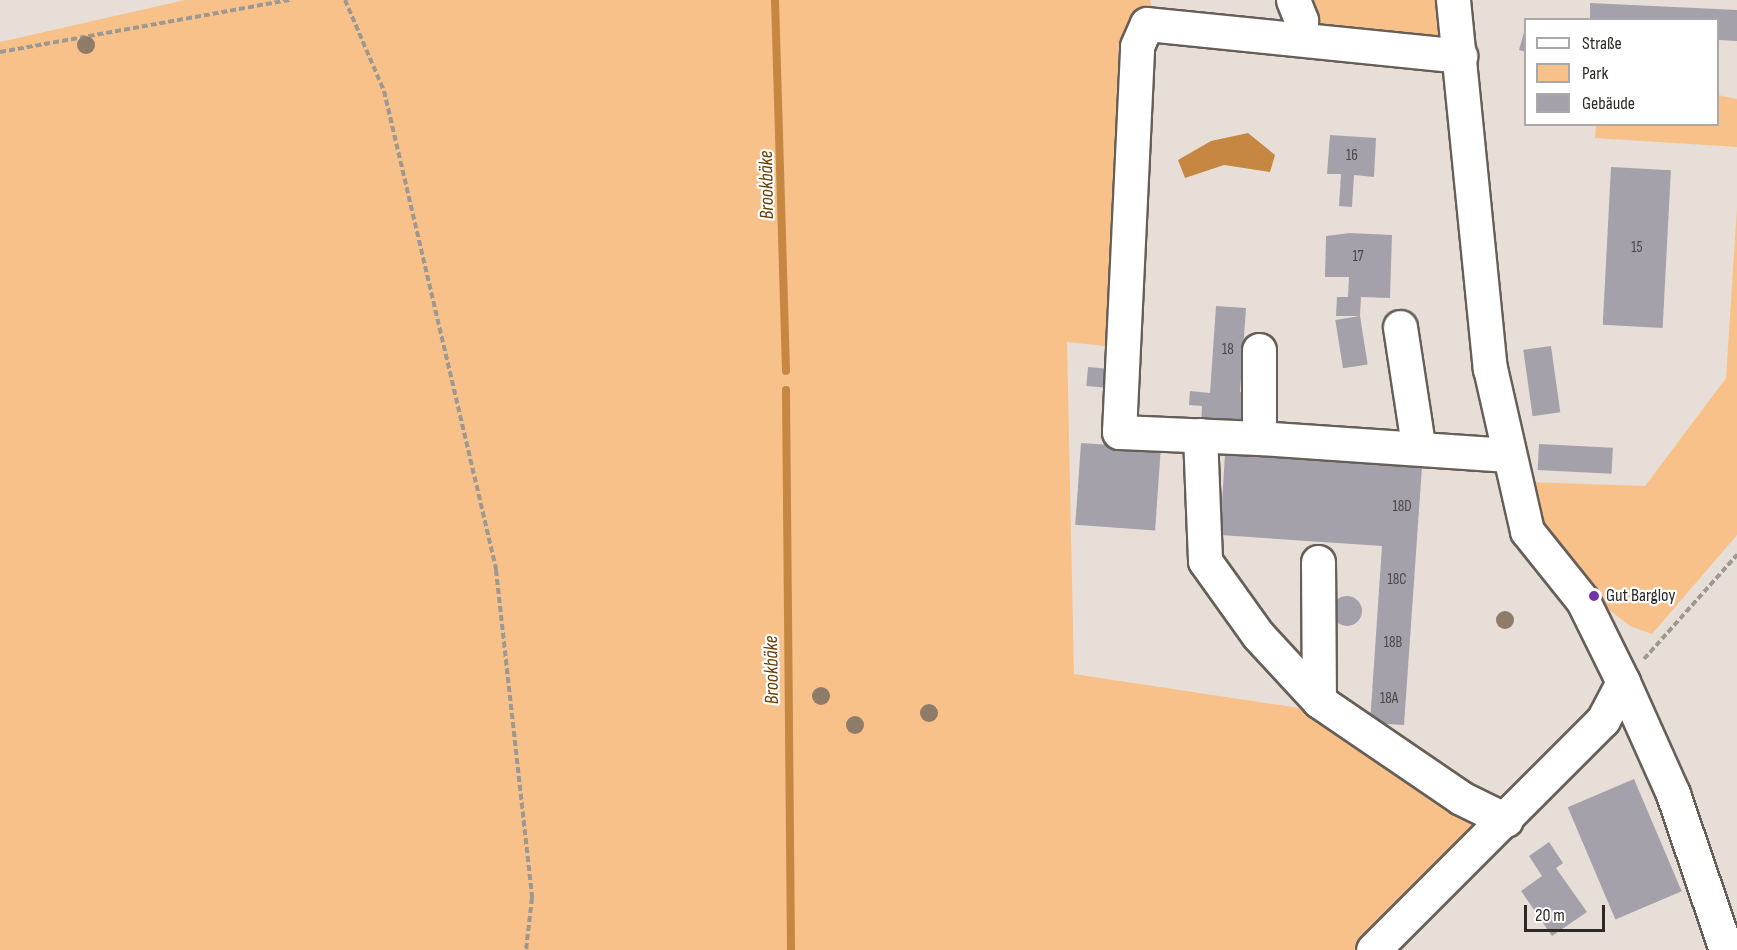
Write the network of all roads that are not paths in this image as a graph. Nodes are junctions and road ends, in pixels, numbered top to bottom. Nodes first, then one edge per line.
1 (1293, 0) edge
2 (1453, 0) edge
3 (1300, 39) junction
4 (1460, 56) junction
5 (1400, 327) dead end
6 (1259, 350) dead end
7 (1200, 435) junction
8 (1259, 438) junction
9 (1418, 445) junction
10 (1506, 454) junction
11 (1318, 562) dead end
12 (1623, 682) junction
13 (1319, 701) junction
14 (1506, 820) junction
15 (1373, 950) edge
16 (1726, 950) edge

1 - 3 street
2 - 4 street
3 - 4 street
3 - 7 street
4 - 10 street
5 - 9 street
6 - 8 street
7 - 8 street
7 - 13 street
8 - 9 street
9 - 10 street
10 - 12 street
11 - 13 street
12 - 14 street
12 - 16 street
13 - 14 street
14 - 15 street

